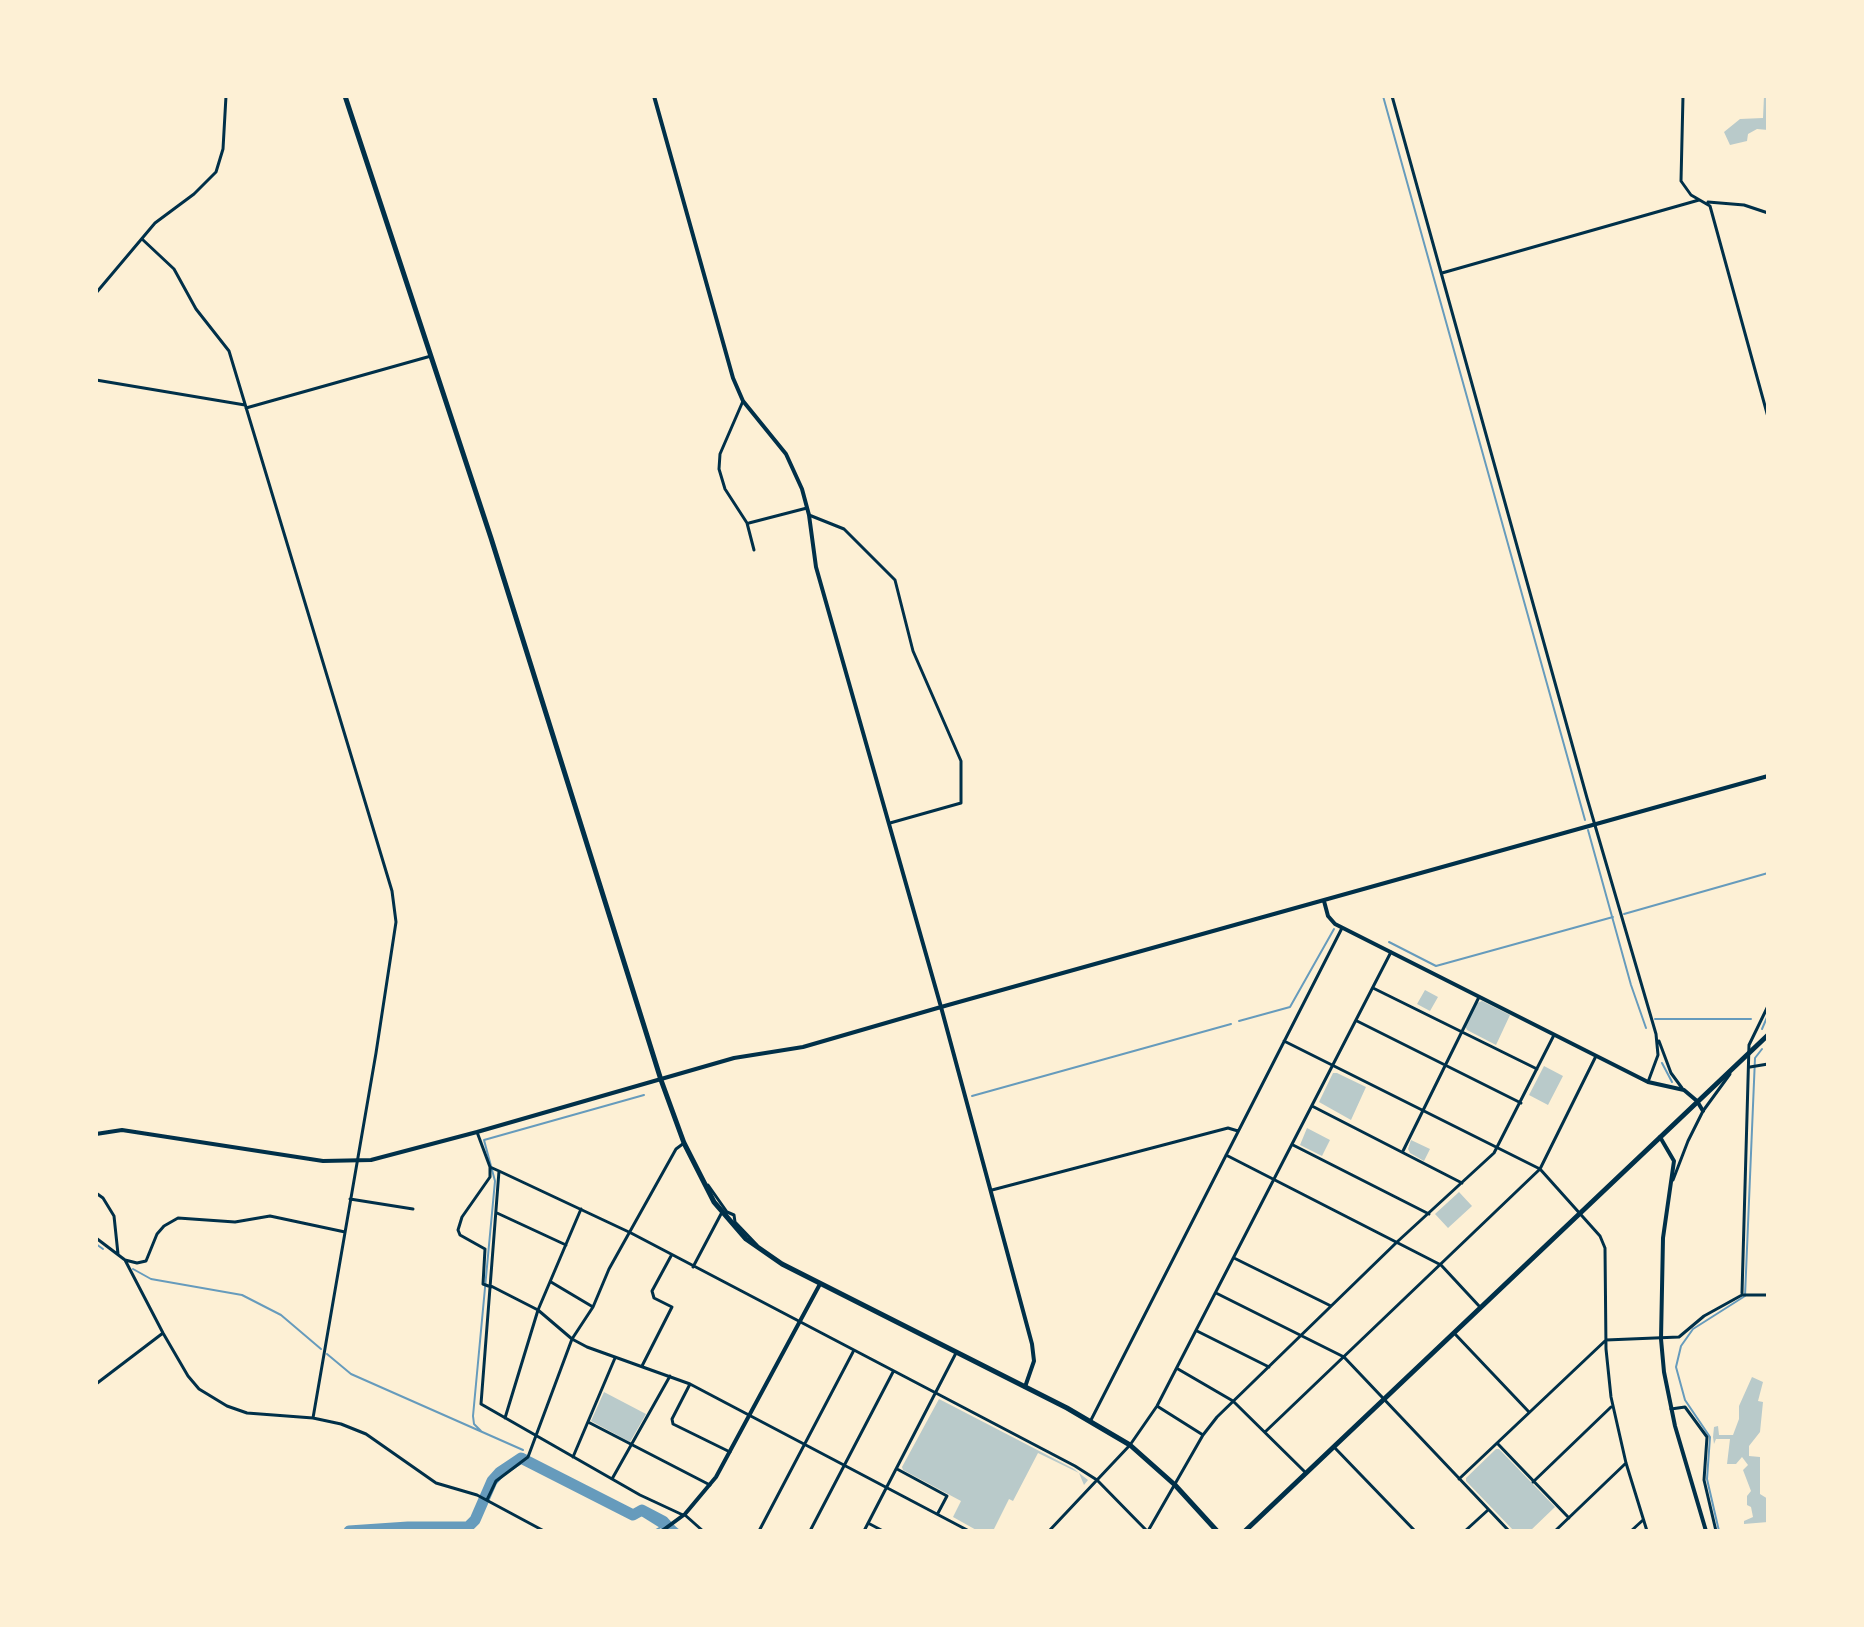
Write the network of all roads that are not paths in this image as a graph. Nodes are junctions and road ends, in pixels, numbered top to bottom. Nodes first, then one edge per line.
1 (226, 96) edge
2 (345, 96) edge
3 (654, 96) edge
4 (1392, 96) edge
5 (1683, 96) edge
6 (1699, 200) junction
7 (1705, 202) junction
8 (1768, 213) edge
9 (142, 239) junction
10 (1442, 273) junction
11 (96, 293) edge
12 (431, 356) junction
13 (96, 380) edge
14 (743, 401) junction
15 (246, 406) junction
16 (1768, 417) edge
17 (807, 508) junction
18 (809, 515) junction
19 (747, 523) junction
20 (754, 550) dead end
21 (1768, 776) edge
22 (890, 823) junction
23 (1595, 823) junction
24 (1324, 901) junction
25 (1342, 928) junction
26 (1391, 952) junction
27 (1373, 988) junction
28 (1479, 997) junction
29 (1768, 1006) edge
30 (941, 1007) junction
31 (1357, 1021) junction
32 (1461, 1033) junction
33 (1656, 1034) junction
34 (1554, 1035) junction
35 (1768, 1035) edge
36 (1284, 1041) junction
37 (1749, 1053) junction
38 (1596, 1056) junction
39 (1742, 1059) junction
40 (1332, 1064) junction
41 (1768, 1064) edge
42 (1445, 1065) junction
43 (1750, 1067) junction
44 (1537, 1069) junction
45 (661, 1080) junction
46 (1648, 1082) junction
47 (1684, 1090) junction
48 (1697, 1101) junction
49 (1521, 1103) junction
50 (1312, 1105) junction
51 (1422, 1111) junction
52 (1703, 1111) junction
53 (1238, 1131) junction
54 (477, 1132) junction
55 (96, 1134) edge
56 (1660, 1137) junction
57 (684, 1143) junction
58 (1293, 1145) junction
59 (1498, 1148) junction
60 (1403, 1151) junction
61 (1226, 1155) junction
62 (356, 1161) junction
63 (495, 1169) junction
64 (696, 1169) junction
65 (1540, 1169) junction
66 (1274, 1182) junction
67 (1462, 1183) junction
68 (992, 1190) junction
69 (96, 1193) edge
70 (1669, 1194) junction
71 (350, 1199) junction
72 (413, 1209) dead end
73 (581, 1209) junction
74 (497, 1213) junction
75 (1579, 1213) junction
76 (721, 1214) junction
77 (1429, 1214) junction
78 (345, 1232) junction
79 (631, 1233) junction
80 (96, 1238) edge
81 (1397, 1242) junction
82 (566, 1245) junction
83 (671, 1255) junction
84 (767, 1255) junction
85 (119, 1256) junction
86 (1234, 1257) junction
87 (125, 1260) junction
88 (1441, 1265) junction
89 (693, 1267) junction
90 (550, 1282) junction
91 (820, 1284) junction
92 (489, 1286) junction
93 (1216, 1293) junction
94 (1742, 1295) junction
95 (1768, 1295) edge
96 (1331, 1306) junction
97 (593, 1307) junction
98 (1480, 1307) junction
99 (538, 1310) junction
100 (799, 1323) junction
101 (1197, 1331) junction
102 (163, 1333) junction
103 (1454, 1333) junction
104 (1301, 1335) junction
105 (572, 1339) junction
106 (1661, 1339) junction
107 (1606, 1340) junction
108 (853, 1352) junction
109 (956, 1353) junction
110 (616, 1357) junction
111 (1344, 1357) junction
112 (642, 1366) junction
113 (1269, 1367) junction
114 (1178, 1369) junction
115 (893, 1372) junction
116 (670, 1376) junction
117 (96, 1384) edge
118 (690, 1384) junction
119 (1025, 1387) junction
120 (935, 1394) junction
121 (1384, 1399) junction
122 (1233, 1401) junction
123 (1157, 1406) junction
124 (1612, 1406) junction
125 (1671, 1409) junction
126 (1529, 1412) junction
127 (750, 1413) junction
128 (313, 1418) junction
129 (505, 1418) junction
130 (1091, 1421) junction
131 (588, 1422) junction
132 (1265, 1432) junction
133 (1203, 1435) junction
134 (536, 1436) junction
135 (804, 1443) junction
136 (1497, 1443) junction
137 (631, 1444) junction
138 (1130, 1445) junction
139 (1334, 1446) junction
140 (730, 1452) junction
141 (573, 1457) junction
142 (1626, 1463) junction
143 (845, 1464) junction
144 (897, 1469) junction
145 (1306, 1473) junction
146 (612, 1479) junction
147 (1459, 1479) junction
148 (1097, 1480) junction
149 (1533, 1482) junction
150 (710, 1485) junction
151 (1175, 1485) junction
152 (887, 1488) junction
153 (485, 1499) junction
154 (1488, 1510) junction
155 (684, 1514) junction
156 (937, 1514) junction
157 (1569, 1518) junction
158 (1644, 1519) junction
159 (868, 1523) junction
160 (961, 1529) edge
161 (544, 1531) edge
162 (662, 1531) edge
163 (703, 1531) edge
164 (759, 1531) edge
165 (810, 1531) edge
166 (864, 1531) edge
167 (883, 1531) edge
168 (969, 1531) edge
169 (1049, 1531) edge
170 (1148, 1531) edge
171 (1217, 1531) edge
172 (1245, 1531) edge
173 (1415, 1531) edge
174 (1465, 1531) edge
175 (1509, 1531) edge
176 (1555, 1531) edge
177 (1631, 1531) edge
178 (1647, 1531) edge
179 (1706, 1531) edge
180 (1716, 1531) edge

1 - 9 street
2 - 12 main road
3 - 14 street
4 - 10 street
5 - 6 street
6 - 7 street
6 - 10 street
7 - 8 street
7 - 16 street
9 - 11 street
9 - 15 street
10 - 23 street
12 - 15 street
12 - 45 main road
13 - 15 street
14 - 17 street
14 - 19 street
15 - 62 street
17 - 18 street
17 - 19 street
18 - 22 street
18 - 22 street
19 - 20 street
21 - 23 street
22 - 30 street
23 - 24 street
23 - 33 street
24 - 25 street
24 - 30 street
25 - 26 street
25 - 36 street
26 - 27 street
26 - 28 street
27 - 31 street
27 - 32 street
28 - 32 street
28 - 34 street
29 - 37 street
30 - 45 street
30 - 68 street
31 - 40 street
31 - 42 street
32 - 42 street
32 - 44 street
33 - 46 street
33 - 47 street
34 - 38 street
34 - 44 street
35 - 37 main road
36 - 40 street
36 - 53 street
37 - 39 main road
37 - 43 street
38 - 46 street
38 - 65 street
39 - 48 main road
39 - 52 street
40 - 50 street
40 - 51 street
41 - 43 street
42 - 49 street
42 - 51 street
43 - 94 street
44 - 49 street
45 - 54 street
45 - 57 main road
46 - 47 street
47 - 48 street
48 - 52 street
48 - 56 main road
49 - 59 street
50 - 58 street
50 - 60 street
51 - 59 street
51 - 60 street
52 - 70 street
53 - 61 street
53 - 68 street
54 - 62 street
54 - 63 street
55 - 62 street
56 - 70 street
56 - 75 main road
57 - 64 main road
57 - 79 street
58 - 66 street
58 - 77 street
59 - 65 street
59 - 67 street
60 - 67 street
61 - 66 street
61 - 130 street
62 - 71 street
63 - 73 street
63 - 74 street
63 - 92 street
64 - 76 main road
64 - 84 street
65 - 75 street
65 - 88 street
66 - 81 street
66 - 86 street
67 - 77 street
68 - 119 street
69 - 85 street
70 - 106 street
71 - 72 street
71 - 78 street
73 - 79 street
73 - 82 street
74 - 82 street
74 - 92 street
75 - 98 main road
75 - 107 street
76 - 84 main road
76 - 89 street
77 - 81 street
78 - 87 street
78 - 128 street
79 - 83 street
79 - 97 street
80 - 85 street
81 - 88 street
81 - 96 street
82 - 90 street
83 - 89 street
83 - 112 street
84 - 91 main road
85 - 87 street
86 - 93 street
86 - 96 street
87 - 102 street
88 - 98 street
88 - 111 street
89 - 100 street
90 - 97 street
90 - 99 street
91 - 100 street
91 - 109 main road
92 - 99 street
92 - 129 street
93 - 101 street
93 - 104 street
94 - 95 street
94 - 106 street
96 - 104 street
97 - 105 street
98 - 103 main road
99 - 105 street
99 - 129 street
100 - 108 street
100 - 127 street
101 - 113 street
101 - 114 street
102 - 117 street
102 - 128 street
103 - 121 main road
103 - 126 street
104 - 111 street
104 - 113 street
105 - 110 street
105 - 134 street
106 - 107 street
106 - 125 street
107 - 124 street
107 - 126 street
108 - 115 street
108 - 135 street
109 - 119 main road
109 - 120 street
110 - 112 street
110 - 131 street
111 - 121 street
111 - 132 street
112 - 116 street
113 - 122 street
114 - 122 street
114 - 123 street
115 - 120 street
115 - 143 street
116 - 118 street
116 - 137 street
118 - 127 street
118 - 140 street
119 - 130 main road
120 - 144 street
120 - 148 street
121 - 139 main road
121 - 147 street
122 - 132 street
122 - 133 street
123 - 133 street
123 - 138 street
124 - 142 street
124 - 149 street
125 - 179 street
125 - 180 street
126 - 136 street
127 - 135 street
127 - 140 street
128 - 153 street
129 - 134 street
130 - 138 main road
131 - 137 street
131 - 141 street
132 - 145 street
133 - 151 street
134 - 141 street
134 - 153 street
135 - 143 street
135 - 164 street
136 - 147 street
136 - 149 street
137 - 146 street
137 - 150 street
138 - 148 street
138 - 151 main road
139 - 145 main road
139 - 173 street
140 - 150 street
141 - 146 street
142 - 157 street
142 - 158 street
143 - 152 street
143 - 165 street
144 - 152 street
144 - 156 street
145 - 172 main road
146 - 155 street
147 - 154 street
148 - 169 street
148 - 170 street
149 - 157 street
150 - 155 street
151 - 170 street
151 - 171 main road
152 - 156 street
152 - 159 street
153 - 161 street
154 - 174 street
154 - 175 street
155 - 162 street
155 - 163 street
156 - 160 street
157 - 176 street
158 - 177 street
158 - 178 street
159 - 166 street
159 - 167 street
160 - 168 street

